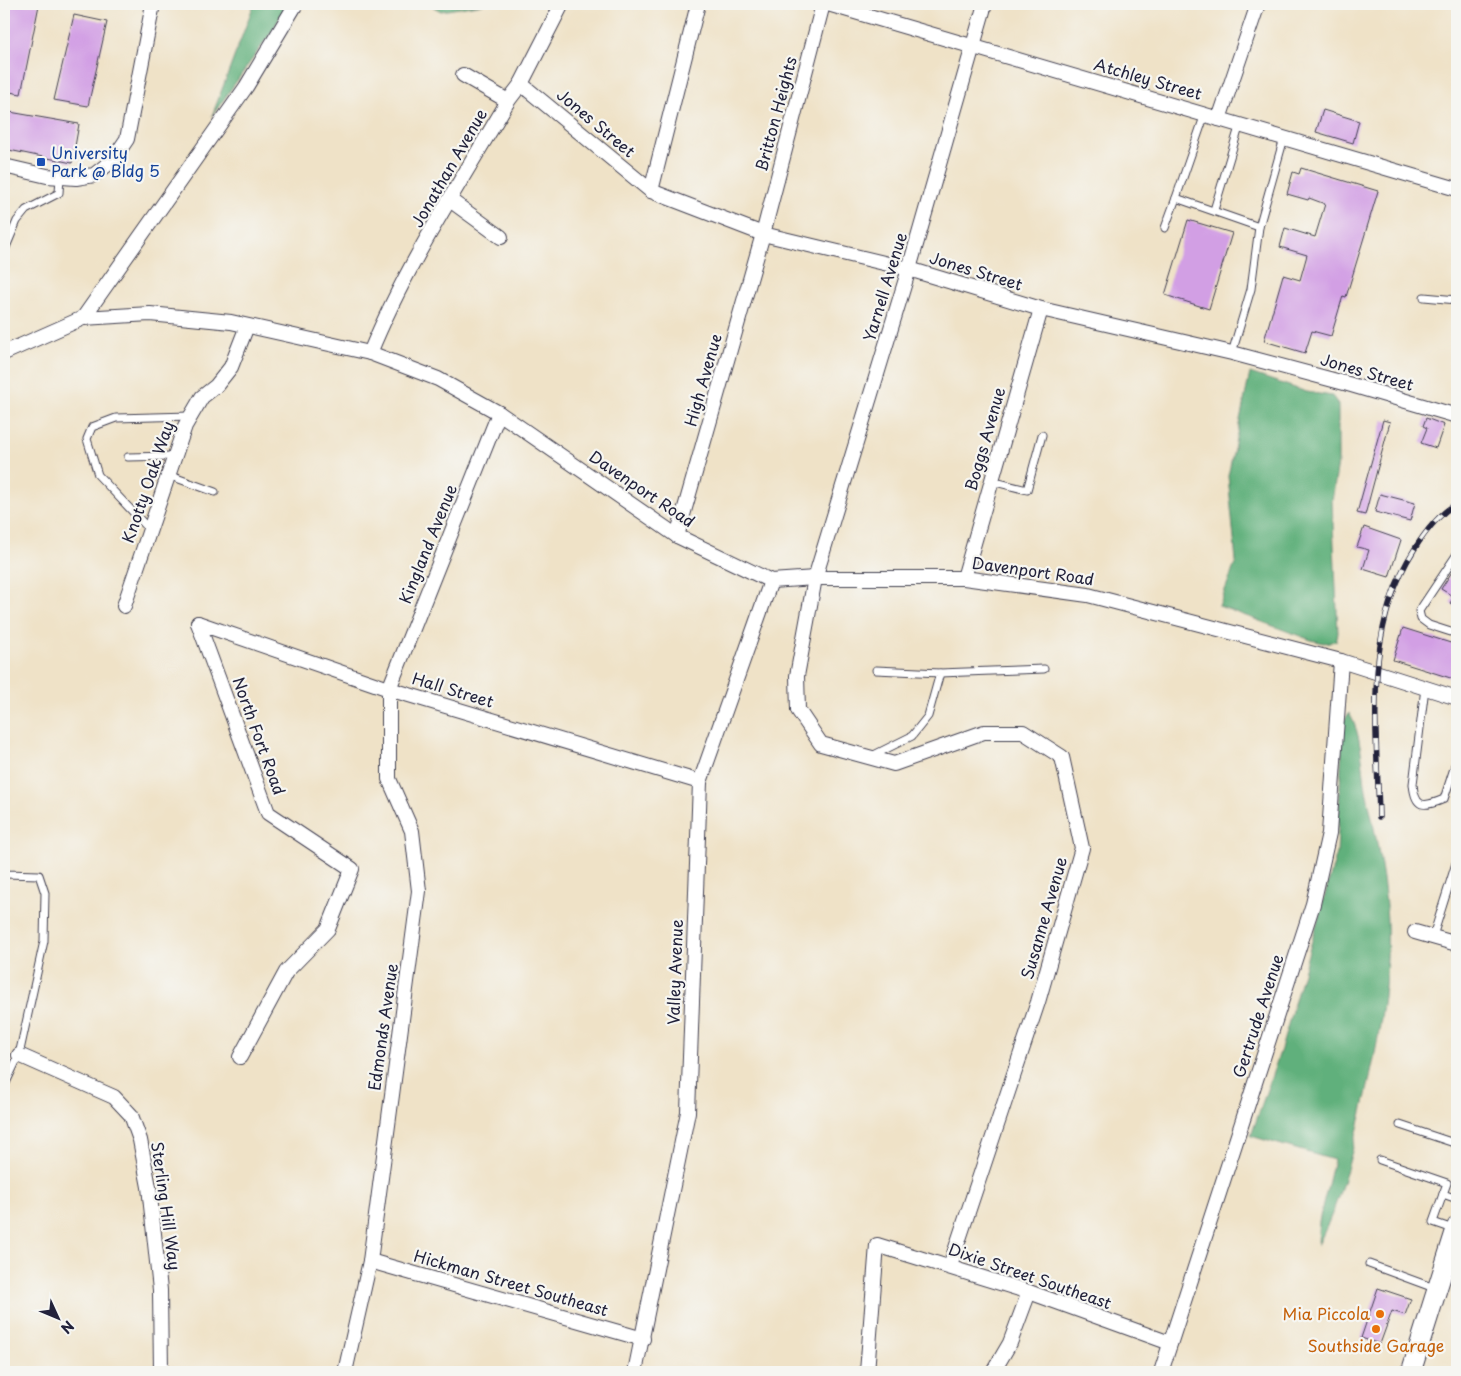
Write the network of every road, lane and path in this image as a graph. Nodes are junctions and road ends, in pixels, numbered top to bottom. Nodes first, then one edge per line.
1 (153, 4) edge
2 (296, 4) edge
3 (562, 4) edge
4 (698, 4) edge
5 (823, 4) edge
6 (828, 4) edge
7 (984, 4) edge
8 (1258, 4) edge
9 (973, 46) junction
10 (463, 75) dead end
11 (521, 84) junction
12 (508, 101) junction
13 (1205, 114) junction
14 (1219, 119) junction
15 (1240, 124) junction
16 (1284, 138) junction
17 (4, 166) edge
18 (60, 177) junction
19 (1457, 189) edge
20 (650, 191) junction
21 (1176, 198) junction
22 (450, 200) junction
23 (1214, 210) junction
24 (1259, 227) junction
25 (1165, 228) dead end
26 (763, 234) junction
27 (500, 237) dead end
28 (4, 252) edge
29 (909, 269) junction
30 (1424, 297) dead end
31 (1457, 300) edge
32 (1041, 309) junction
33 (83, 318) junction
34 (246, 326) junction
35 (4, 353) edge
36 (370, 353) junction
37 (1232, 353) junction
38 (499, 413) junction
39 (191, 416) junction
40 (1457, 416) edge
41 (1042, 435) dead end
42 (175, 456) junction
43 (128, 457) dead end
44 (168, 475) junction
45 (991, 481) junction
46 (215, 492) dead end
47 (150, 530) junction
48 (677, 536) junction
49 (1457, 554) edge
50 (815, 578) junction
51 (964, 578) junction
52 (771, 581) junction
53 (124, 606) dead end
54 (198, 623) joint
55 (1457, 634) edge
56 (1341, 661) junction
57 (1044, 669) dead end
58 (876, 670) dead end
59 (940, 673) junction
60 (1426, 688) junction
61 (389, 689) junction
62 (1457, 698) edge
63 (869, 757) junction
64 (1457, 759) edge
65 (700, 782) junction
66 (1457, 860) edge
67 (4, 865) edge
68 (1415, 932) dead end
69 (1433, 936) junction
70 (1457, 944) edge
71 (19, 1055) junction
72 (240, 1057) dead end
73 (4, 1087) edge
74 (1400, 1125) dead end
75 (1457, 1144) edge
76 (1380, 1160) dead end
77 (1443, 1194) junction
78 (1457, 1199) edge
79 (1457, 1228) edge
80 (370, 1261) junction
81 (1369, 1264) dead end
82 (950, 1266) junction
83 (1437, 1289) junction
84 (1029, 1292) junction
85 (643, 1339) junction
86 (1170, 1343) junction
87 (161, 1372) edge
88 (345, 1372) edge
89 (635, 1372) edge
90 (867, 1372) edge
91 (993, 1372) edge
92 (1161, 1372) edge
93 (1411, 1372) edge

1 - 18 street
2 - 33 street
3 - 11 street, Jonathan Avenue
4 - 20 street
5 - 26 street, Britton Heights
6 - 9 street, Atchley Street
7 - 9 street, Yarnell Avenue
8 - 14 street
9 - 13 street, Atchley Street
9 - 29 street, Yarnell Avenue
10 - 12 street
11 - 12 street, Jonathan Avenue
11 - 20 street, Jones Street
12 - 22 street, Jonathan Avenue
13 - 14 street, Atchley Street
13 - 21 lane
14 - 15 street, Atchley Street
15 - 16 street, Atchley Street
15 - 23 lane
16 - 19 street, Atchley Street
16 - 24 lane
17 - 18 street
18 - 28 lane
20 - 26 street, Jones Street
21 - 23 lane
21 - 25 lane
22 - 27 street
22 - 36 street, Jonathan Avenue
23 - 24 lane
24 - 37 lane
26 - 29 street, Jones Street
26 - 48 street, High Avenue
29 - 32 street, Jones Street
29 - 50 street, Yarnell Avenue
30 - 31 lane
32 - 37 street, Jones Street
32 - 45 street, Boggs Avenue
33 - 34 street, Davenport Road
33 - 35 street, Davenport Road
34 - 36 street, Davenport Road
34 - 39 street, Knotty Oak Way
36 - 38 street, Davenport Road
37 - 40 street, Jones Street
38 - 48 street, Davenport Road
38 - 61 street, Kingland Avenue
39 - 42 street, Knotty Oak Way
39 - 47 lane
41 - 45 lane
42 - 43 lane
42 - 44 street, Knotty Oak Way
44 - 46 lane
44 - 47 street, Knotty Oak Way
45 - 51 street, Boggs Avenue
47 - 53 street, Knotty Oak Way
48 - 52 street, Davenport Road
49 - 55 lane
50 - 51 street, Davenport Road
50 - 52 street, Davenport Road
50 - 63 street, Susanne Avenue
51 - 56 street, Davenport Road
52 - 65 street, Valley Avenue
54 - 61 street, Hall Street
54 - 72 street, North Fort Road
56 - 60 street, Davenport Road
56 - 86 street, Gertrude Avenue
57 - 59 lane
58 - 59 lane
59 - 63 lane
60 - 62 street, Davenport Road
60 - 64 lane
61 - 65 street, Hall Street
61 - 80 street, Edmonds Avenue
63 - 82 street, Susanne Avenue
65 - 85 street, Valley Avenue
66 - 69 lane
67 - 71 lane
68 - 69 street
69 - 70 street
71 - 73 lane
71 - 87 street, Sterling Hill Way
74 - 75 lane
76 - 77 lane
77 - 78 lane
77 - 79 lane
79 - 83 main road
80 - 85 street, Hickman Street Southeast
80 - 88 street, Edmonds Avenue
81 - 83 lane
82 - 84 street, Dixie Street Southeast
82 - 90 street, Dixie Street Southeast
83 - 93 main road
84 - 86 street, Dixie Street Southeast
84 - 91 street
85 - 89 street, Valley Avenue
86 - 92 street, Gertrude Avenue

